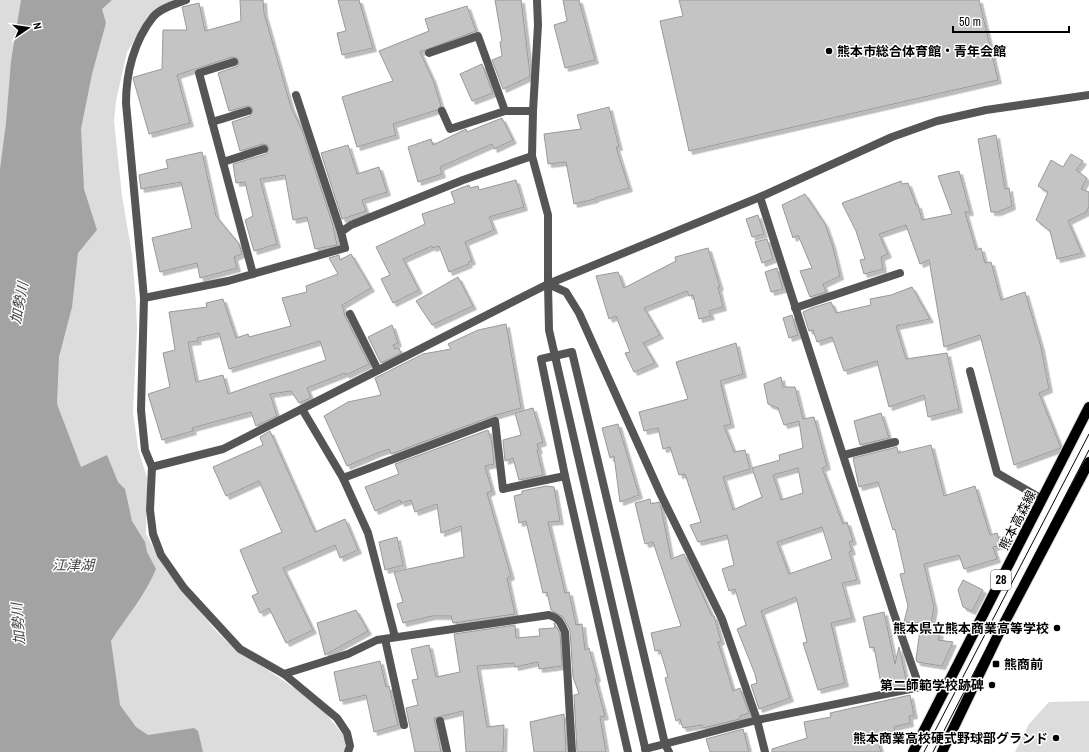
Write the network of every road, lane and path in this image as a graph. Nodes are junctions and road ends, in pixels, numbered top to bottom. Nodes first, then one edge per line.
1 (186, 0) edge
2 (537, 0) edge
3 (430, 53) dead end
4 (234, 62) dead end
5 (296, 95) dead end
6 (1089, 95) edge
7 (248, 111) dead end
8 (442, 111) dead end
9 (505, 111) junction
10 (533, 111) junction
11 (212, 122) junction
12 (264, 149) dead end
13 (532, 156) junction
14 (222, 162) junction
15 (760, 197) junction
16 (341, 232) junction
17 (253, 274) junction
18 (900, 274) dead end
19 (548, 284) junction
20 (144, 298) junction
21 (795, 308) junction
22 (350, 314) dead end
23 (555, 356) junction
24 (378, 370) junction
25 (970, 372) dead end
26 (1089, 407) edge
27 (302, 408) junction
28 (895, 442) dead end
29 (844, 455) junction
30 (1089, 462) edge
31 (152, 468) junction
32 (565, 476) junction
33 (343, 478) junction
34 (1042, 499) junction
35 (395, 637) junction
36 (385, 639) junction
37 (284, 674) junction
38 (950, 681) junction
39 (919, 686) junction
40 (757, 720) junction
41 (440, 721) dead end
42 (404, 725) dead end
43 (665, 744) junction
44 (646, 751) edge
45 (348, 752) edge
46 (447, 752) edge
47 (572, 752) edge
48 (628, 752) edge
49 (670, 752) edge
50 (765, 752) edge
51 (913, 752) edge
52 (942, 752) edge

1 - 20 street
2 - 10 street
3 - 9 street
4 - 11 street
5 - 16 street
6 - 15 street
7 - 11 street
8 - 9 street
9 - 10 street
10 - 13 street
11 - 14 street
12 - 14 street
13 - 16 street
13 - 19 street
14 - 17 street
15 - 19 street
15 - 21 street
16 - 17 street
17 - 20 street
18 - 21 street
19 - 23 street
19 - 24 street
19 - 40 street
20 - 31 street
21 - 29 street
22 - 24 street
23 - 32 street
23 - 43 street
23 - 44 street
24 - 27 street
25 - 34 street
26 - 34 main road, 熊本高森線 / 28
27 - 31 street
27 - 33 street
28 - 29 street
29 - 39 street
30 - 52 main road, 28
31 - 37 street
32 - 33 street
32 - 48 street
33 - 35 street
34 - 38 main road, 熊本高森線 / 28
35 - 36 street
35 - 47 street
36 - 37 street
36 - 42 street
37 - 45 street
38 - 39 street
38 - 51 main road, 熊本高森線 / 28
39 - 40 street
40 - 43 street
40 - 50 street
41 - 46 street
43 - 44 street
43 - 49 street

